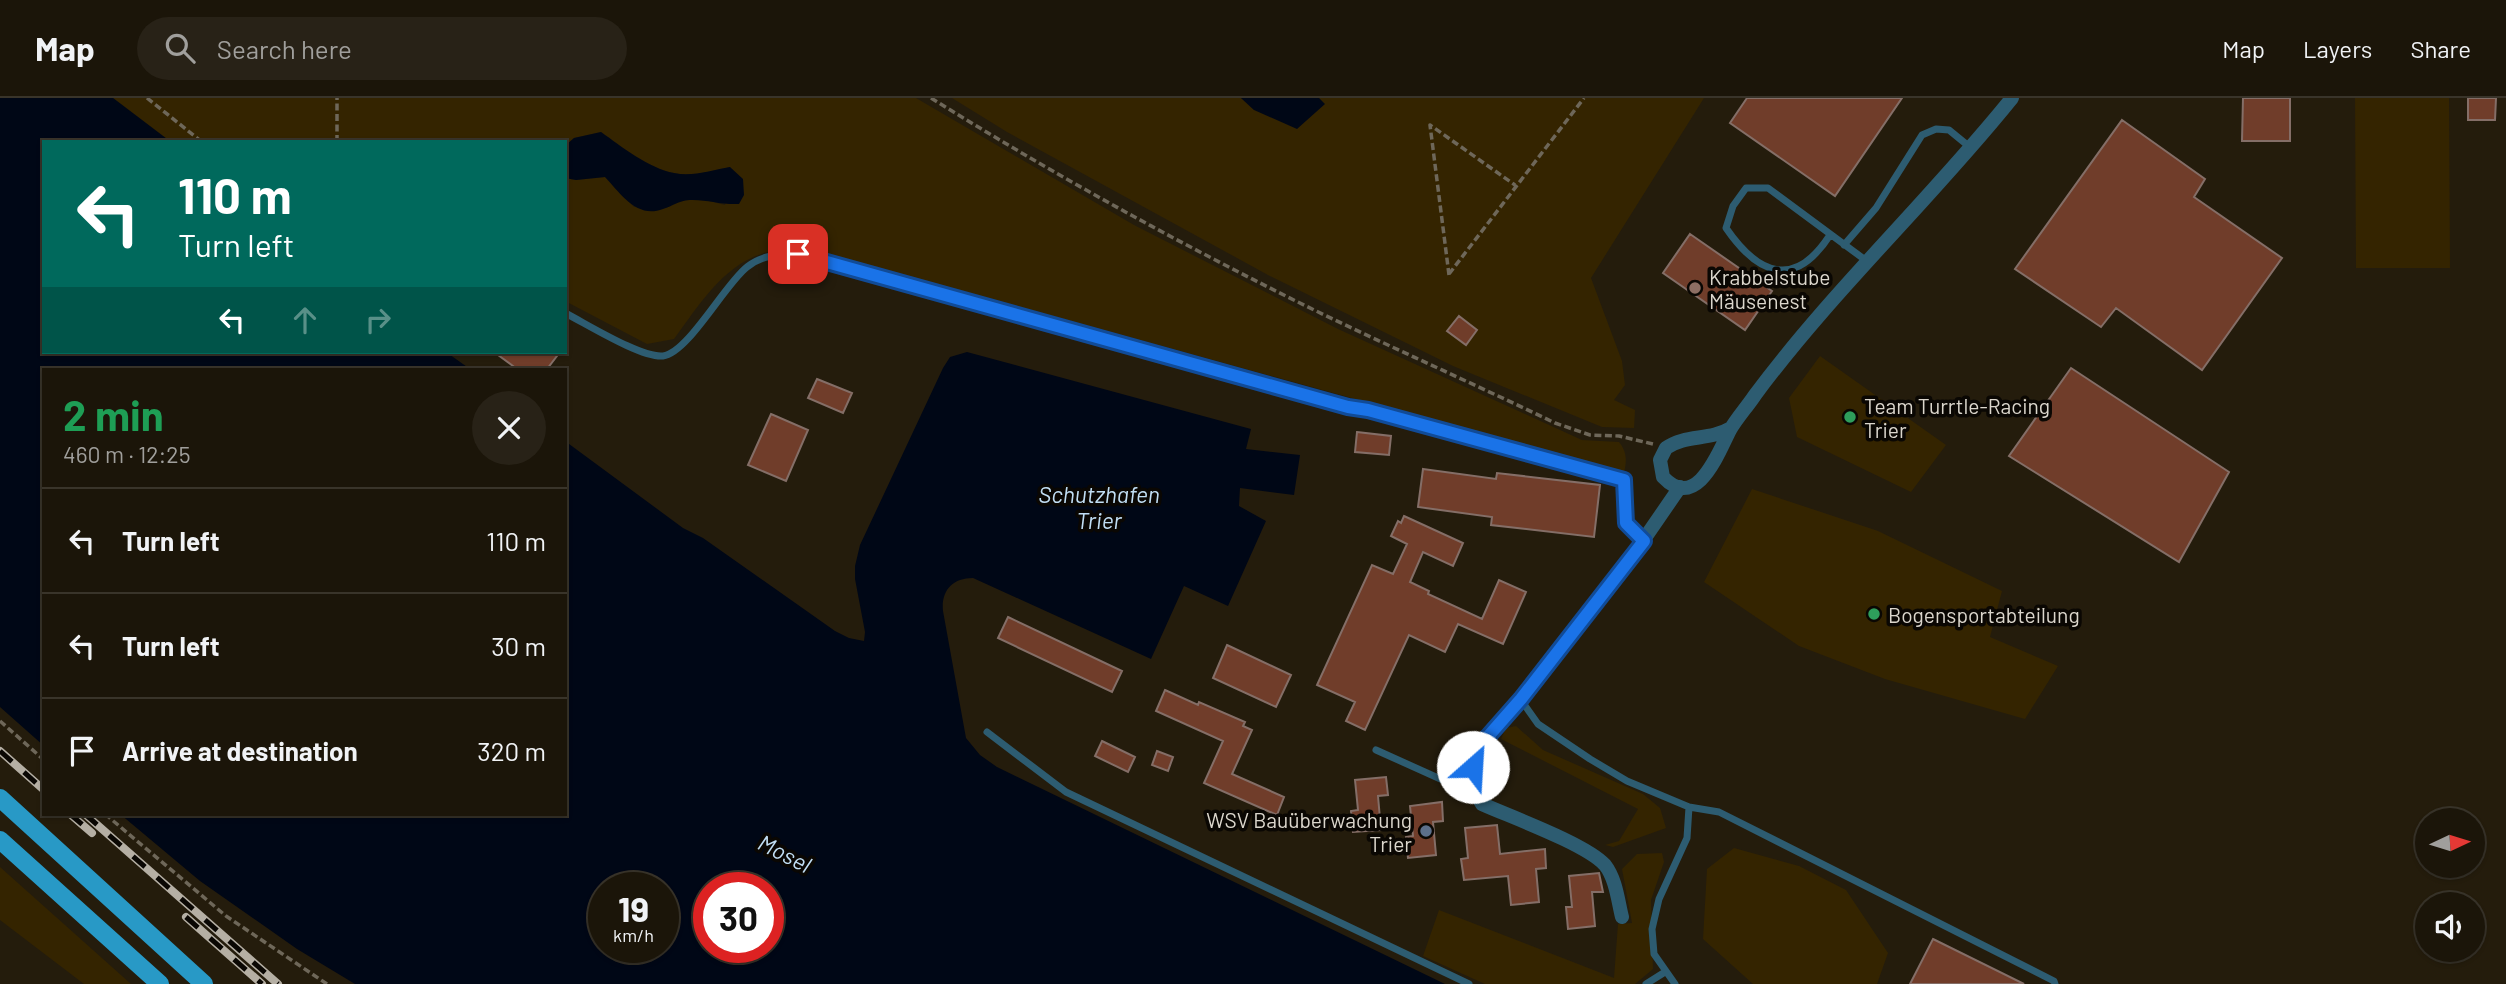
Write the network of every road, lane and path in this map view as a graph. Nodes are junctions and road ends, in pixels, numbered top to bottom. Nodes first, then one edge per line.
1 (147, 98) edge
2 (337, 98) edge
3 (931, 98) edge
4 (1584, 98) edge
5 (2012, 98) edge
6 (200, 140) edge
7 (337, 140) edge
8 (1971, 149) junction
9 (1515, 186) junction
10 (1830, 235) junction
11 (1844, 245) junction
12 (1868, 263) junction
13 (567, 314) edge
14 (1731, 428) junction
15 (1692, 439) junction
16 (1664, 450) junction
17 (1713, 465) junction
18 (1680, 487) junction
19 (1644, 541) junction
20 (1521, 699) junction
21 (0, 722) edge
22 (987, 732) dead end
23 (1376, 750) dead end
24 (42, 758) edge
25 (1476, 796) junction
26 (0, 798) edge
27 (1689, 807) junction
28 (107, 816) edge
29 (0, 840) edge
30 (1622, 917) dead end
31 (1665, 972) junction
32 (160, 984) edge
33 (204, 984) edge
34 (327, 984) edge
35 (1469, 984) edge
36 (1646, 984) edge
37 (1675, 984) edge
38 (2055, 984) edge

1 - 6 path
2 - 7 path
3 - 16 path
4 - 9 path
5 - 8 street
8 - 11 lane
8 - 12 street
9 - 9 path
10 - 10 lane
10 - 11 lane
11 - 12 lane
12 - 14 street
13 - 19 lane
14 - 15 street
14 - 17 street
15 - 16 street
15 - 17 street
16 - 18 street
17 - 18 street
18 - 19 street
19 - 20 street
20 - 25 street
20 - 27 lane
21 - 24 path
22 - 35 lane
23 - 25 lane
25 - 30 street
26 - 33 main road
27 - 31 lane
27 - 38 lane
28 - 34 path
29 - 32 main road
31 - 36 lane
31 - 37 lane

